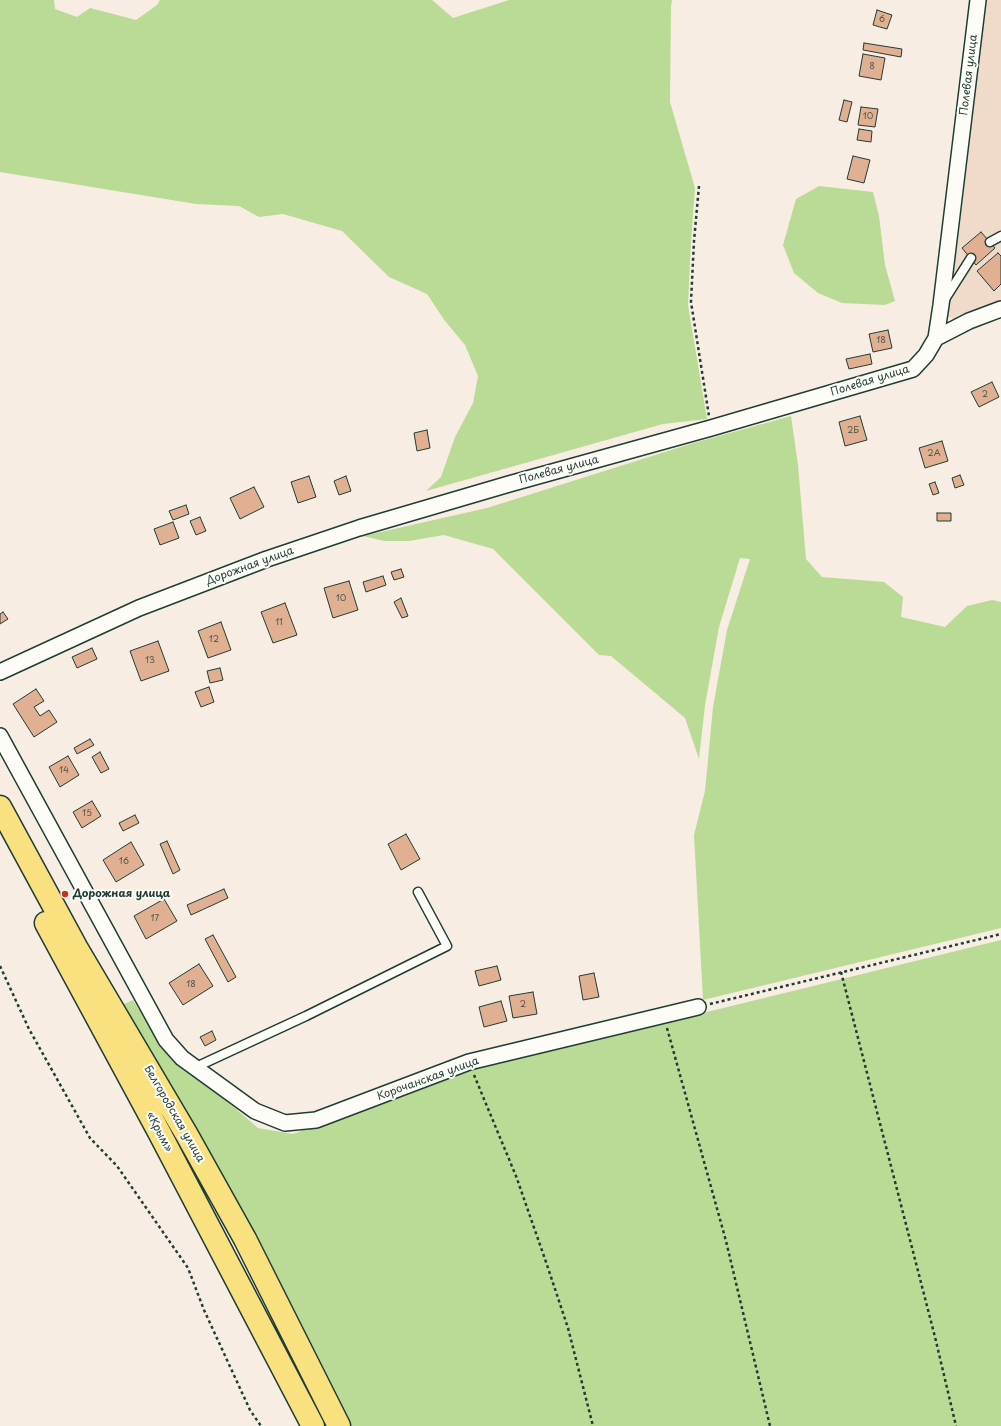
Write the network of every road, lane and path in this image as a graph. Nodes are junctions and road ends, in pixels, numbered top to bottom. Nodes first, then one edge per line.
1 (978, 0) edge
2 (699, 186) dead end
3 (1001, 236) edge
4 (990, 242) dead end
5 (971, 258) dead end
6 (941, 305) junction
7 (1001, 309) edge
8 (936, 338) junction
9 (711, 428) junction
10 (509, 484) joint
11 (0, 672) edge
12 (0, 736) edge
13 (0, 807) edge
14 (0, 840) edge
15 (418, 892) dead end
16 (1001, 934) edge
17 (0, 966) edge
18 (841, 972) junction
19 (698, 1007) joint
20 (663, 1015) junction
21 (469, 1062) junction
22 (196, 1067) junction
23 (261, 1426) edge
24 (313, 1426) edge
25 (339, 1426) edge
26 (593, 1426) edge
27 (770, 1426) edge
28 (956, 1426) edge

1 - 6 street, Полевая улица
2 - 9 path
3 - 4 lane
5 - 6 lane
6 - 8 street, Полевая улица
7 - 8 street
8 - 9 street, Полевая улица
9 - 10 street, Полевая улица
10 - 11 street, Дорожная улица
12 - 22 street
13 - 25 main road, Белгородская улица
14 - 24 main road, «Крым»
15 - 22 lane
16 - 18 path
17 - 23 path
18 - 19 path
18 - 28 path
19 - 20 street, Корочанская улица
20 - 21 street, Корочанская улица
20 - 27 path
21 - 22 street, Корочанская улица
21 - 26 path

